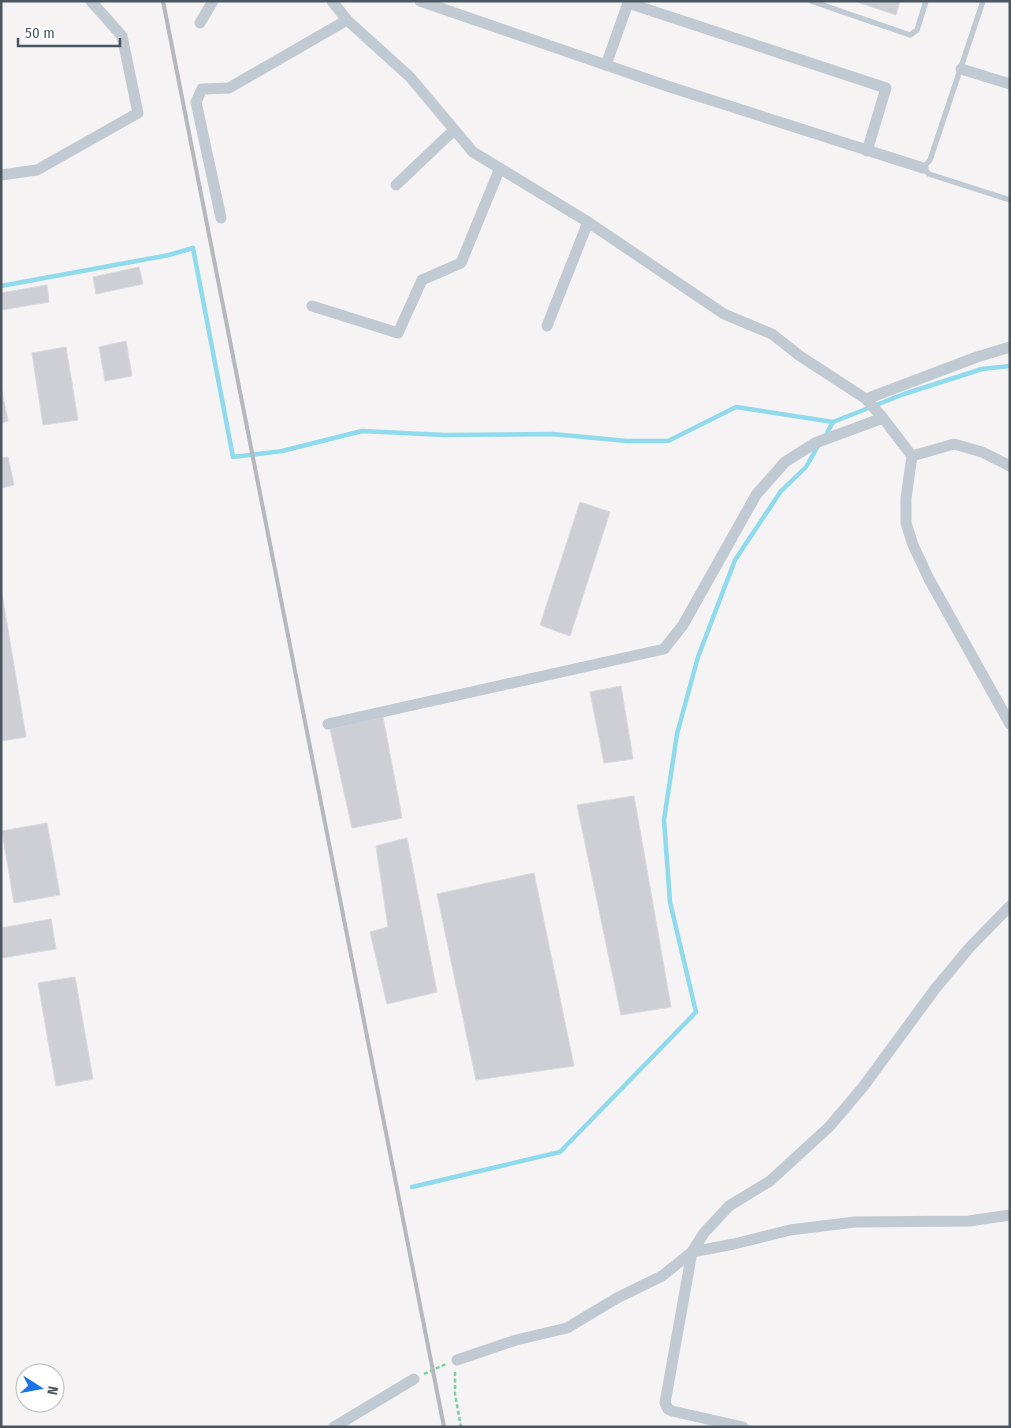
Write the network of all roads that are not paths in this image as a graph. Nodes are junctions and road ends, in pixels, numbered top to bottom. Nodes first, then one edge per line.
1 (91, 1) edge
2 (213, 1) edge
3 (332, 1) edge
4 (420, 1) edge
5 (811, 1) edge
6 (926, 1) edge
7 (984, 1) edge
8 (348, 20) junction
9 (200, 23) dead end
10 (606, 65) junction
11 (961, 69) junction
12 (1010, 84) edge
13 (454, 130) junction
14 (866, 151) junction
15 (500, 168) junction
16 (923, 168) junction
17 (1, 176) edge
18 (396, 185) dead end
19 (1010, 200) edge
20 (221, 218) dead end
21 (588, 222) junction
22 (312, 306) dead end
23 (547, 326) dead end
24 (1010, 347) edge
25 (866, 400) junction
26 (883, 418) junction
27 (912, 456) junction
28 (1010, 466) edge
29 (328, 724) dead end
30 (1010, 724) edge
31 (1010, 906) edge
32 (1010, 1215) edge
33 (692, 1252) junction
34 (457, 1360) road end
35 (414, 1379) road end
36 (334, 1427) edge
37 (743, 1427) edge

1 - 17 street
2 - 9 street
3 - 8 street
4 - 10 street
5 - 6 lane
7 - 11 lane
8 - 13 street
8 - 20 street
10 - 14 street
10 - 14 street
11 - 12 street
11 - 16 lane
13 - 15 street
13 - 18 street
14 - 16 street
15 - 21 street
15 - 22 street
16 - 19 lane
21 - 23 street
21 - 25 street
24 - 25 street
25 - 26 street
26 - 27 street
26 - 29 street
27 - 28 street
27 - 30 street
31 - 33 street
32 - 33 street
33 - 34 street
33 - 37 street
35 - 36 street

